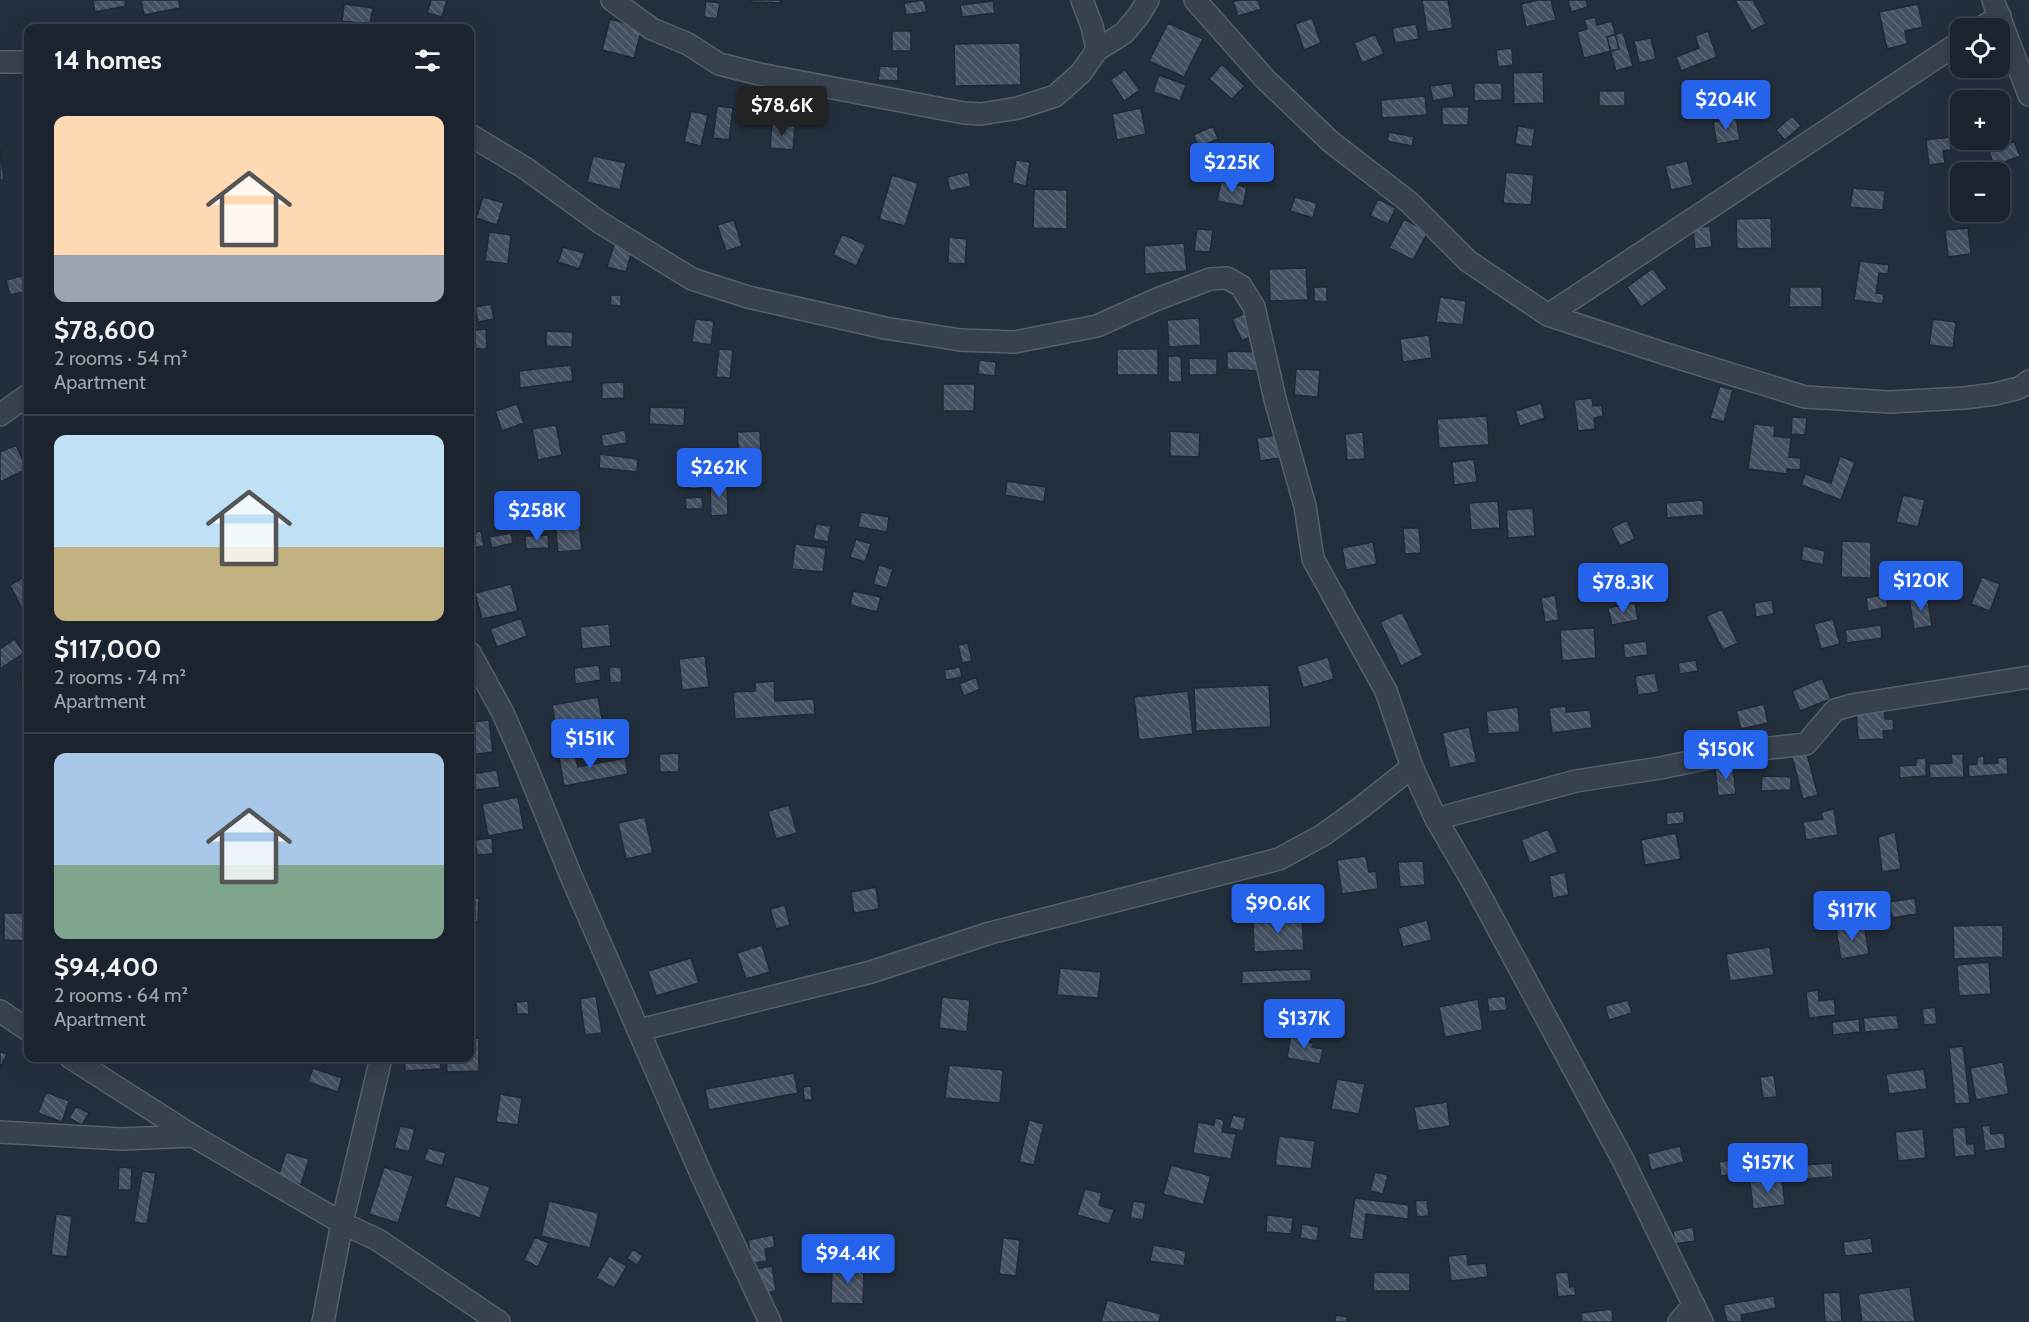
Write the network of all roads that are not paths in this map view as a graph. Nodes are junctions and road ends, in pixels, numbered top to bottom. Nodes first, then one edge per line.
1 (612, 0) edge
2 (1082, 0) edge
3 (1148, 0) edge
4 (1195, 0) edge
5 (1996, 8) edge
6 (1950, 49) edge
7 (1097, 50) junction
8 (0, 62) edge
9 (24, 62) edge
10 (2029, 94) edge
11 (474, 137) edge
12 (1548, 315) junction
13 (2029, 381) edge
14 (24, 398) edge
15 (0, 415) edge
16 (474, 660) edge
17 (2029, 677) edge
18 (1412, 767) junction
19 (1436, 819) junction
20 (0, 1011) edge
21 (24, 1027) edge
22 (639, 1030) junction
23 (77, 1062) edge
24 (380, 1062) edge
25 (0, 1132) edge
26 (193, 1136) junction
27 (342, 1223) junction
28 (1698, 1314) edge
29 (322, 1322) edge
30 (500, 1322) edge
31 (770, 1322) edge
32 (1679, 1322) edge

1 - 7 street
2 - 7 street
3 - 7 street
4 - 12 street
5 - 10 street
6 - 12 street
8 - 9 street
11 - 18 street
12 - 13 street
14 - 15 street
16 - 22 street
17 - 19 street
18 - 19 street
18 - 22 street
19 - 28 street
20 - 21 street
22 - 31 street
23 - 26 street
24 - 27 street
25 - 26 street
26 - 27 street
27 - 29 street
27 - 30 street
28 - 32 street

